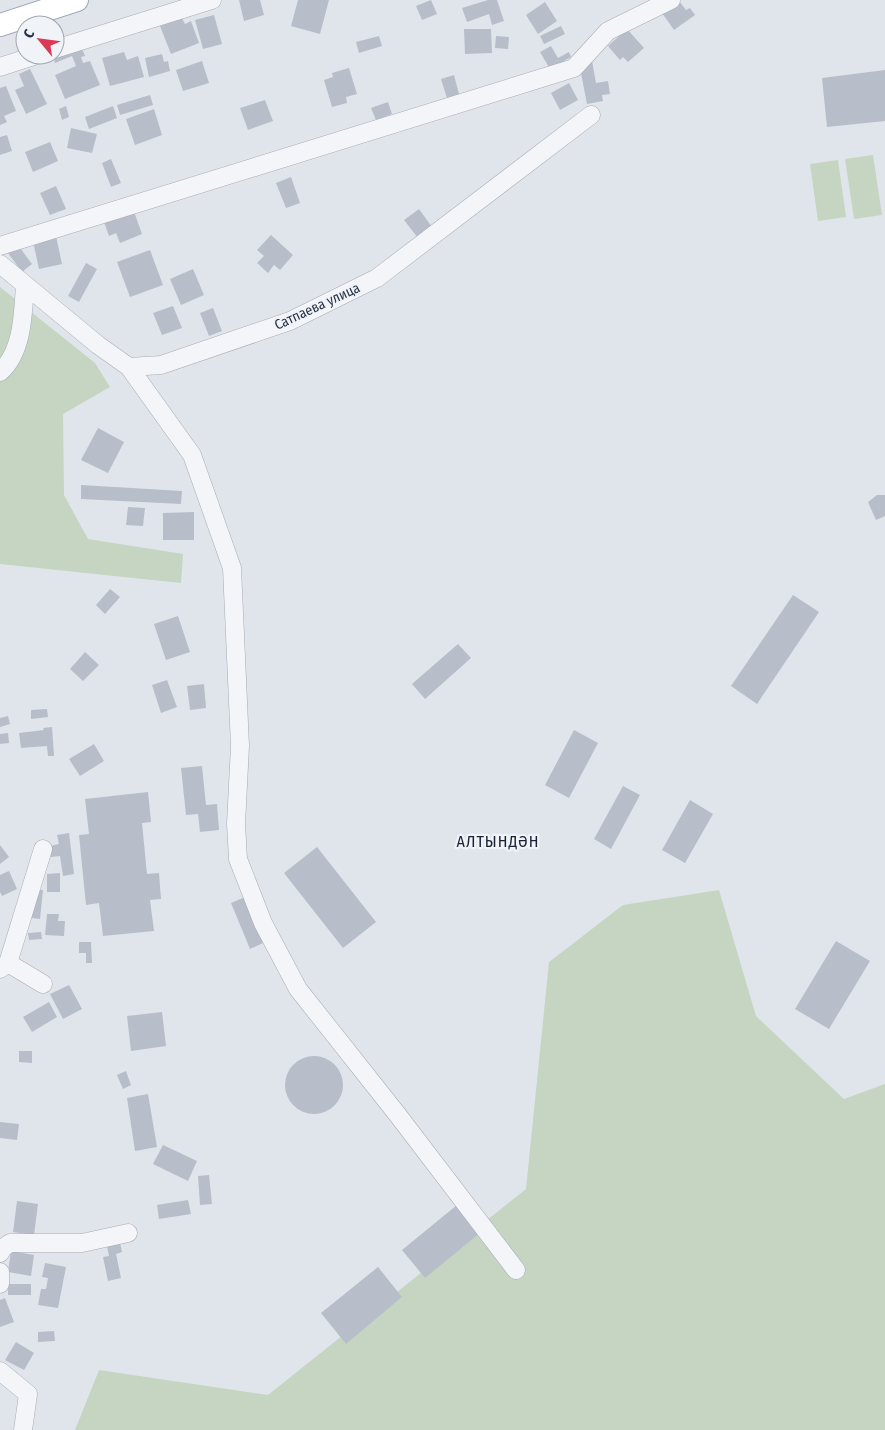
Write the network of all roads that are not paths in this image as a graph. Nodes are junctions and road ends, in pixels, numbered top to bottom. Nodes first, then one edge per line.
1 (77, 0) edge
2 (212, 0) edge
3 (671, 0) edge
4 (0, 25) edge
5 (65, 46) edge
6 (15, 62) edge
7 (0, 67) edge
8 (591, 115) dead end
9 (0, 246) edge
10 (0, 264) edge
11 (25, 285) junction
12 (129, 367) junction
13 (0, 372) edge
14 (43, 848) dead end
15 (4, 966) edge
16 (43, 984) dead end
17 (128, 1233) dead end
18 (0, 1253) edge
19 (516, 1270) dead end
20 (0, 1272) edge
21 (0, 1284) edge
22 (0, 1371) edge
23 (23, 1430) edge

1 - 4 main road
2 - 5 street
3 - 9 street
6 - 7 street
8 - 12 street, Сатпаева улица
10 - 11 street
11 - 12 street
11 - 13 street
12 - 19 street
14 - 15 street
15 - 16 street
17 - 18 street
20 - 21 street
22 - 23 street

